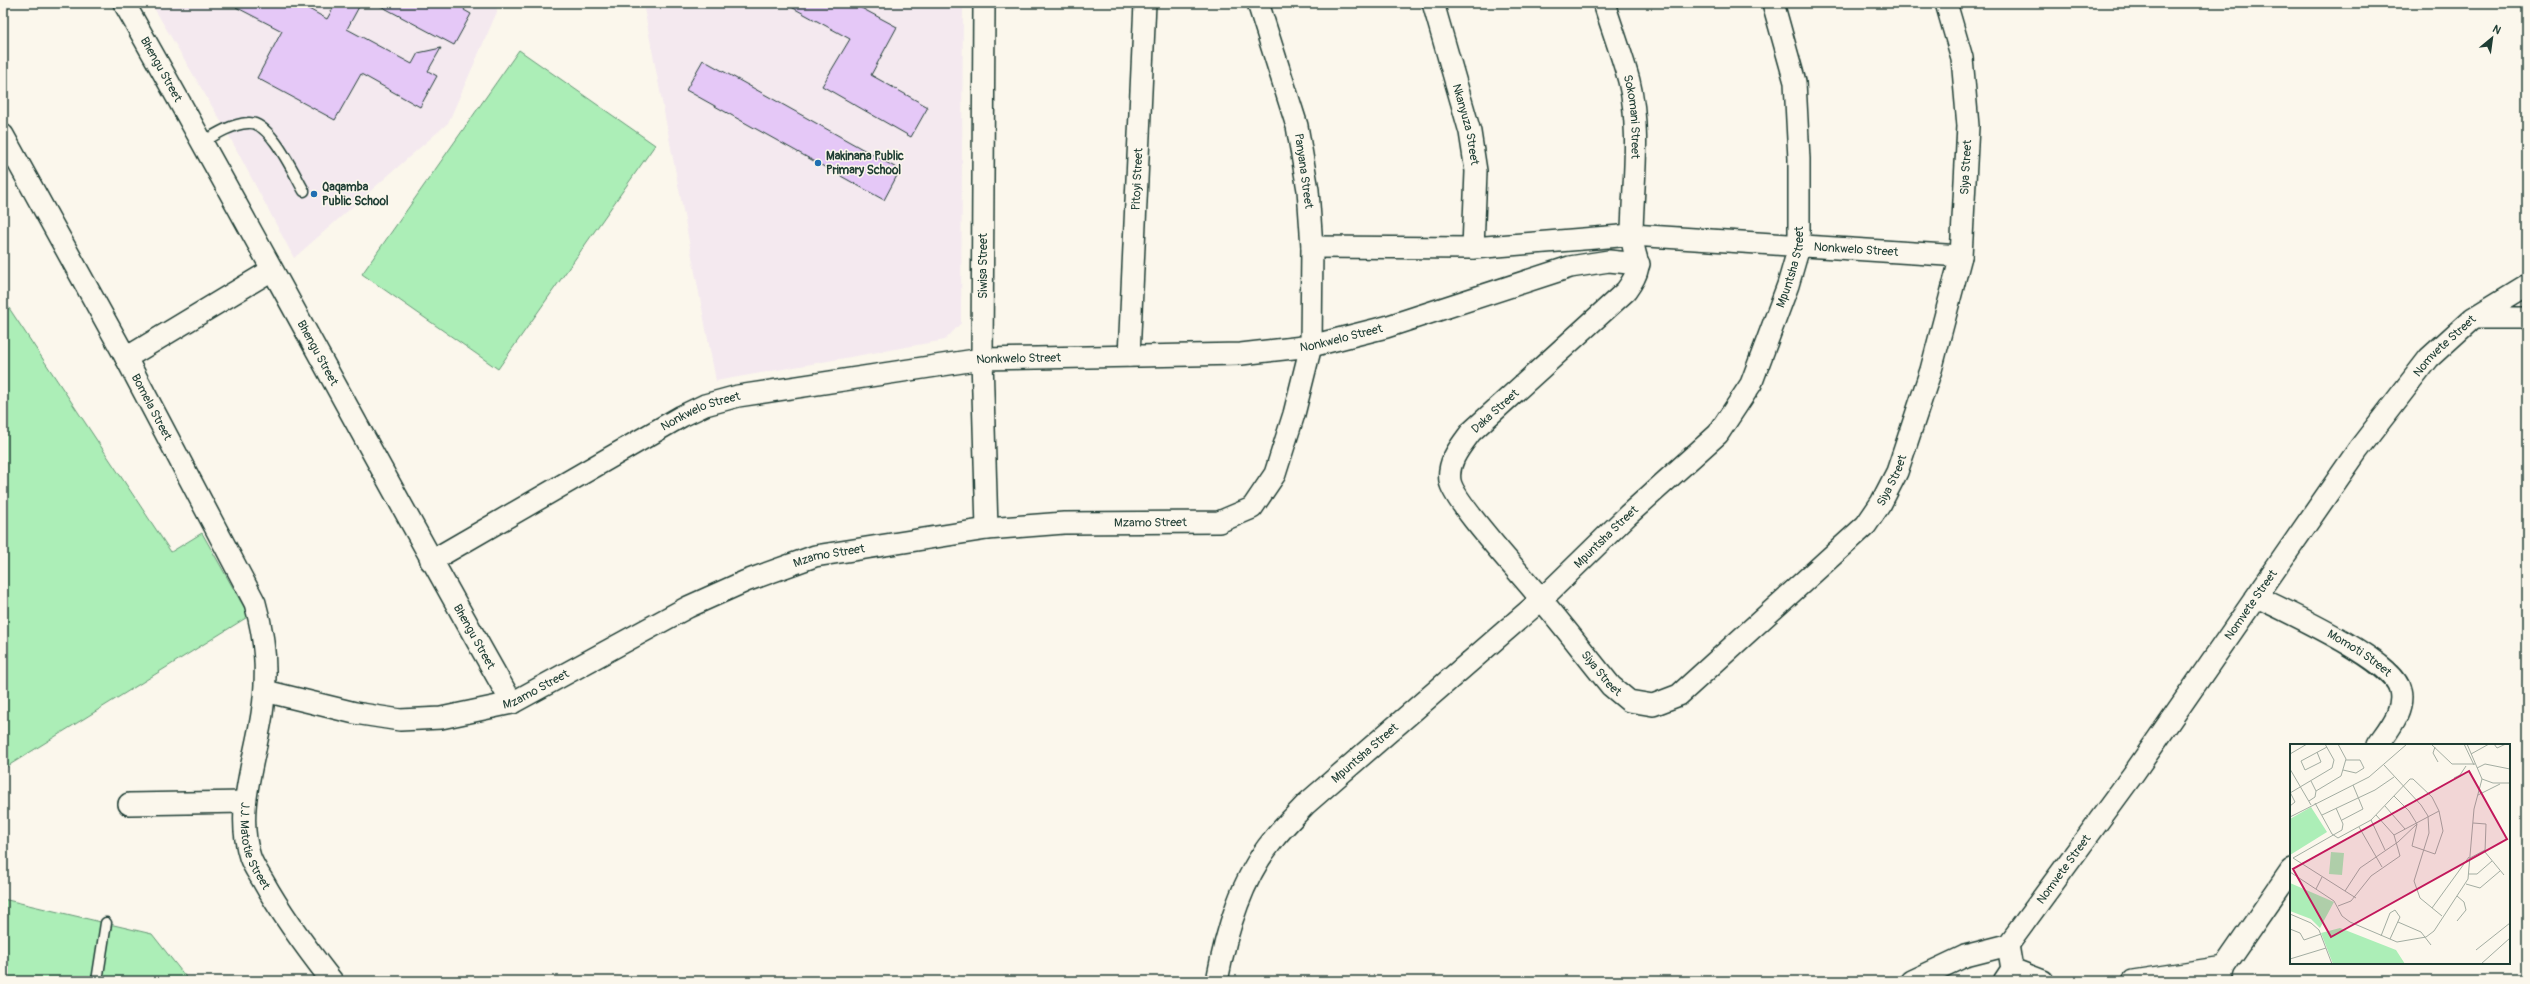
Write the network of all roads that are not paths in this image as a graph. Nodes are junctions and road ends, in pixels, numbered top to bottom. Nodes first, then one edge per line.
1 (124, 3) edge
2 (984, 3) edge
3 (1145, 3) edge
4 (1258, 3) edge
5 (1433, 3) edge
6 (1604, 3) edge
7 (1773, 3) edge
8 (1946, 3) edge
9 (3, 135) edge
10 (203, 142) junction
11 (304, 191) dead end
12 (1632, 235) junction
13 (1312, 247) junction
14 (1799, 247) junction
15 (1473, 248) junction
16 (1961, 256) junction
17 (1639, 264) junction
18 (272, 270) junction
19 (2527, 285) edge
20 (2473, 318) junction
21 (2527, 318) edge
22 (1311, 346) junction
23 (1129, 356) junction
24 (126, 358) junction
25 (982, 359) junction
26 (987, 529) junction
27 (431, 561) junction
28 (2257, 597) junction
29 (1542, 599) junction
30 (265, 691) junction
31 (512, 703) junction
32 (2379, 744) edge
33 (245, 802) junction
34 (129, 804) dead end
35 (2290, 872) edge
36 (106, 923) dead end
37 (2008, 945) junction
38 (2222, 974) edge
39 (2008, 975) edge
40 (97, 981) edge
41 (332, 981) edge
42 (1217, 981) edge
43 (1912, 981) edge
44 (2044, 981) edge
45 (2133, 981) edge

1 - 10 street, Bhengu Street
2 - 25 street, Siwisa Street
3 - 23 street, Pitoyi Street
4 - 13 street, Panyana Street
5 - 15 street, Nkanyuza Street
6 - 12 street, Sokomani Street
7 - 14 street, Mpuntsha Street
8 - 16 street, Siya Street
9 - 24 street, Bomela Street
10 - 11 lane
10 - 18 street, Bhengu Street
12 - 14 street, Nonkwelo Street
12 - 15 street, Nonkwelo Street
12 - 17 street
13 - 15 street, Nonkwelo Street
13 - 22 street, Panyana Street
14 - 16 street, Nonkwelo Street
14 - 29 street, Mpuntsha Street
16 - 29 street, Siya Street
17 - 22 street, Nonkwelo Street
17 - 29 street, Daka Street
18 - 24 street
18 - 27 street, Bhengu Street
19 - 20 street
20 - 21 street, Nomvete Street
20 - 28 street, Nomvete Street
22 - 23 street, Nonkwelo Street
22 - 26 street, Mzamo Street
23 - 25 street, Nonkwelo Street
24 - 30 street, Bomela Street
25 - 26 street, Siwisa Street
25 - 27 street, Nonkwelo Street
26 - 31 street, Mzamo Street
27 - 31 street, Bhengu Street
28 - 32 street, Momoti Street
28 - 37 street, Nomvete Street
29 - 42 street, Mpuntsha Street
30 - 31 street, Mzamo Street
30 - 33 street, J.J. Matotie Street
33 - 34 street
33 - 41 street, J.J. Matotie Street
35 - 38 street
36 - 40 lane
37 - 39 street
37 - 43 street
38 - 45 street
39 - 44 street

